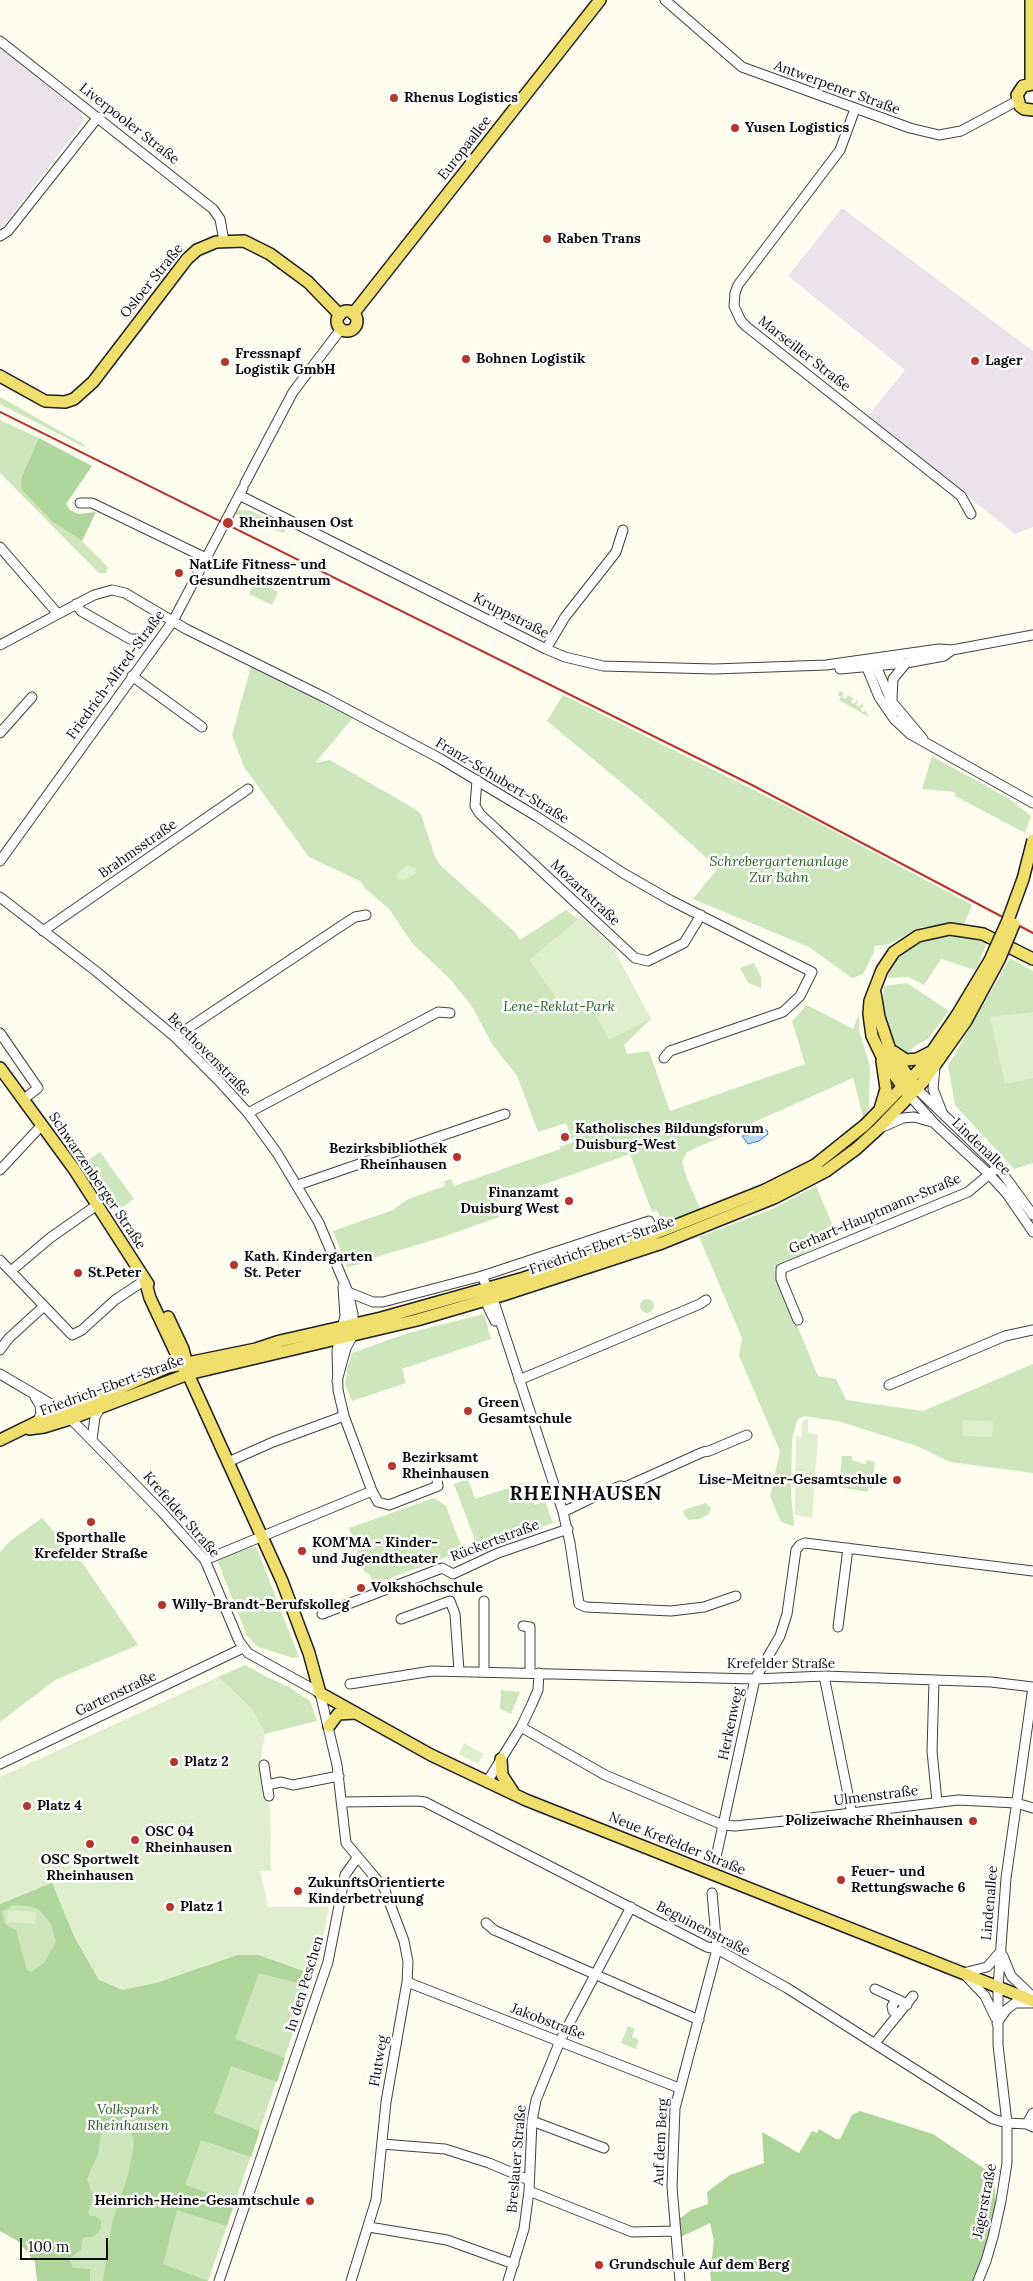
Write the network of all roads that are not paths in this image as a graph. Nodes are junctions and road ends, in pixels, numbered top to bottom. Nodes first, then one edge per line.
1 (600, 0) edge
2 (666, 0) edge
3 (1031, 0) edge
4 (0, 41) edge
5 (1032, 84) edge
6 (1017, 100) junction
7 (855, 109) junction
8 (1033, 110) edge
9 (98, 117) junction
10 (0, 236) edge
11 (224, 241) junction
12 (352, 314) junction
13 (340, 315) junction
14 (341, 329) junction
15 (0, 376) edge
16 (242, 489) junction
17 (80, 503) dead end
18 (971, 514) dead end
19 (623, 530) dead end
20 (0, 546) edge
21 (206, 558) junction
22 (76, 604) junction
23 (58, 614) junction
24 (173, 621) junction
25 (1033, 634) edge
26 (140, 639) dead end
27 (1012, 640) junction
28 (1033, 640) edge
29 (0, 645) edge
30 (546, 649) junction
31 (952, 650) junction
32 (906, 663) junction
33 (872, 664) junction
34 (132, 676) junction
35 (32, 697) dead end
36 (892, 702) junction
37 (202, 727) dead end
38 (0, 733) edge
39 (929, 746) junction
40 (477, 780) junction
41 (248, 789) dead end
42 (1033, 803) edge
43 (1033, 840) edge
44 (0, 860) edge
45 (1033, 869) edge
46 (0, 897) edge
47 (366, 915) dead end
48 (701, 915) junction
49 (44, 931) junction
50 (1033, 959) edge
51 (450, 1012) dead end
52 (961, 1018) junction
53 (0, 1033) edge
54 (175, 1037) junction
55 (933, 1051) junction
56 (886, 1054) junction
57 (664, 1058) dead end
58 (936, 1066) junction
59 (0, 1068) edge
60 (910, 1088) junction
61 (24, 1099) junction
62 (880, 1110) junction
63 (248, 1113) junction
64 (505, 1114) dead end
65 (945, 1116) junction
66 (934, 1123) junction
67 (42, 1125) junction
68 (878, 1129) junction
69 (998, 1167) junction
70 (0, 1170) edge
71 (989, 1174) junction
72 (298, 1185) junction
73 (97, 1204) junction
74 (1033, 1215) edge
75 (1031, 1226) edge
76 (654, 1234) junction
77 (0, 1260) edge
78 (11, 1271) junction
79 (482, 1276) junction
80 (342, 1279) junction
81 (145, 1280) junction
82 (348, 1292) junction
83 (488, 1296) junction
84 (706, 1300) dead end
85 (43, 1306) junction
86 (798, 1320) dead end
87 (348, 1330) junction
88 (1033, 1330) edge
89 (280, 1341) junction
90 (183, 1349) junction
91 (0, 1350) edge
92 (185, 1367) junction
93 (0, 1374) edge
94 (519, 1380) junction
95 (889, 1385) dead end
96 (33, 1394) junction
97 (100, 1408) junction
98 (67, 1415) junction
99 (344, 1416) junction
100 (37, 1422) junction
101 (22, 1430) junction
102 (746, 1435) dead end
103 (0, 1440) edge
104 (92, 1440) junction
105 (228, 1462) junction
106 (437, 1480) dead end
107 (372, 1491) junction
108 (563, 1512) junction
109 (568, 1529) junction
110 (263, 1538) junction
111 (848, 1548) junction
112 (205, 1560) junction
113 (1033, 1571) edge
114 (736, 1596) dead end
115 (484, 1601) dead end
116 (322, 1614) dead end
117 (401, 1618) dead end
118 (523, 1626) dead end
119 (838, 1628) dead end
120 (243, 1648) junction
121 (459, 1671) junction
122 (484, 1672) junction
123 (534, 1673) junction
124 (824, 1676) junction
125 (754, 1679) junction
126 (934, 1681) junction
127 (350, 1684) dead end
128 (1033, 1687) edge
129 (320, 1693) junction
130 (356, 1713) junction
131 (329, 1726) junction
132 (521, 1727) junction
133 (501, 1759) junction
134 (0, 1764) edge
135 (264, 1765) dead end
136 (339, 1776) junction
137 (487, 1782) junction
138 (267, 1785) junction
139 (516, 1795) junction
140 (270, 1796) dead end
141 (343, 1802) junction
142 (937, 1802) junction
143 (1016, 1803) junction
144 (1033, 1808) edge
145 (852, 1814) junction
146 (723, 1825) junction
147 (716, 1857) dead end
148 (357, 1858) junction
149 (712, 1893) dead end
150 (631, 1907) junction
151 (486, 1923) dead end
152 (717, 1949) junction
153 (1001, 1951) junction
154 (963, 1973) junction
155 (595, 1974) junction
156 (408, 1982) junction
157 (998, 1987) junction
158 (875, 1989) dead end
159 (913, 1996) dead end
160 (1033, 1997) edge
161 (897, 1999) junction
162 (1033, 2002) edge
163 (906, 2005) junction
164 (898, 2015) junction
165 (699, 2020) junction
166 (997, 2023) junction
167 (560, 2041) junction
168 (875, 2043) junction
169 (679, 2088) junction
170 (1033, 2113) edge
171 (532, 2120) junction
172 (1007, 2123) junction
173 (1030, 2125) edge
174 (382, 2144) junction
175 (604, 2148) dead end
176 (529, 2180) junction
177 (529, 2191) junction
178 (369, 2227) junction
179 (676, 2230) junction
180 (514, 2264) junction
181 (219, 2281) edge
182 (351, 2281) edge
183 (508, 2281) edge
184 (680, 2281) edge
185 (978, 2281) edge

1 - 12 main road, Europaallee
2 - 7 street, Antwerpener Straße
3 - 5 main road
4 - 9 street, Liverpooler Straße
5 - 6 main road
6 - 7 street, Antwerpener Straße
6 - 8 main road
7 - 18 street, Marseiller Straße
9 - 10 street
9 - 11 street, Liverpooler Straße
11 - 13 main road, Osloer Straße
11 - 15 main road, Osloer Straße
12 - 13 main road
12 - 14 main road
13 - 14 main road
14 - 16 street
16 - 21 street, Friedrich-Alfred-Straße
16 - 30 street, Kruppstraße
17 - 21 street
19 - 30 street
20 - 23 street
21 - 24 street, Friedrich-Alfred-Straße
22 - 23 street, Franz-Schubert-Straße
22 - 24 street, Franz-Schubert-Straße
22 - 26 street
23 - 29 street, Franz-Schubert-Straße
24 - 34 street, Friedrich-Alfred-Straße
24 - 40 street, Franz-Schubert-Straße
25 - 27 street
27 - 28 street
27 - 31 street
30 - 33 street, Kruppstraße
31 - 32 street
31 - 33 street
32 - 33 street
32 - 36 street
33 - 36 street
33 - 39 street
34 - 37 street
34 - 44 street, Friedrich-Alfred-Straße
35 - 38 street
36 - 39 street
39 - 42 street
40 - 48 street, Franz-Schubert-Straße
40 - 48 street, Mozartstraße
41 - 49 street, Brahmsstraße
43 - 52 main road, Friedrich-Ebert-Straße, bridge
45 - 52 main road, Friedrich-Ebert-Straße, bridge
46 - 49 street, Beethovenstraße
47 - 54 street
48 - 57 street, Franz-Schubert-Straße
49 - 54 street, Beethovenstraße
50 - 56 main road
51 - 63 street
52 - 55 main road, Friedrich-Ebert-Straße
52 - 58 main road, Friedrich-Ebert-Straße
53 - 61 street
54 - 63 street, Beethovenstraße
55 - 56 main road
55 - 60 main road, Friedrich-Ebert-Straße
56 - 60 main road
56 - 62 main road
58 - 60 main road, Friedrich-Ebert-Straße
58 - 65 street
59 - 61 main road, Schwarzenberger Straße
60 - 62 main road, Friedrich-Ebert-Straße
60 - 65 street, Lindenallee
60 - 66 street, Lindenallee
60 - 68 main road, Friedrich-Ebert-Straße
61 - 67 main road, Schwarzenberger Straße
62 - 76 main road, Friedrich-Ebert-Straße
63 - 72 street, Beethovenstraße
64 - 72 street
65 - 69 street, Lindenallee
66 - 68 street
66 - 71 street, Lindenallee
67 - 70 street
67 - 73 main road, Schwarzenberger Straße
68 - 83 main road, Friedrich-Ebert-Straße
69 - 71 street, Gerhart-Hauptmann-Straße
69 - 74 street, Lindenallee
71 - 75 street, Lindenallee
71 - 86 street, Gerhart-Hauptmann-Straße
72 - 80 street, Beethovenstraße
73 - 78 street
73 - 81 main road, Schwarzenberger Straße
76 - 79 street, Friedrich-Ebert-Straße
76 - 83 main road, Friedrich-Ebert-Straße
77 - 78 street
78 - 85 street
79 - 82 street, Friedrich-Ebert-Straße
79 - 83 street
80 - 82 street, Beethovenstraße
80 - 87 street, Beethovenstraße
81 - 85 street
81 - 90 main road, Schwarzenberger Straße
81 - 92 main road, Schwarzenberger Straße
82 - 87 street, Beethovenstraße
83 - 87 main road, Friedrich-Ebert-Straße
83 - 94 street
84 - 94 street
85 - 91 street
87 - 89 main road, Friedrich-Ebert-Straße
87 - 92 main road, Friedrich-Ebert-Straße
87 - 99 street
88 - 95 street
89 - 90 main road, Friedrich-Ebert-Straße
89 - 92 main road, Friedrich-Ebert-Straße
90 - 92 main road, Schwarzenberger Straße
92 - 97 main road, Friedrich-Ebert-Straße
92 - 98 main road, Friedrich-Ebert-Straße
92 - 105 main road, Schwarzenberger Straße
93 - 96 street, Krefelder Straße
94 - 108 street
96 - 98 street, Krefelder Straße
96 - 100 street
97 - 98 main road, Friedrich-Ebert-Straße
97 - 104 street
98 - 100 main road, Friedrich-Ebert-Straße
98 - 101 main road, Friedrich-Ebert-Straße
98 - 104 street, Krefelder Straße
99 - 105 street
99 - 107 street
100 - 101 main road, Friedrich-Ebert-Straße
101 - 103 main road, Friedrich-Ebert-Straße
102 - 108 street
104 - 112 street, Krefelder Straße
105 - 110 main road, Schwarzenberger Straße
106 - 107 street
107 - 110 street
108 - 109 street
109 - 114 street
109 - 116 street, Rückertstraße
110 - 112 street
110 - 129 main road, Schwarzenberger Straße
111 - 113 street
111 - 119 street
111 - 125 street, Herkenweg
112 - 120 street, Krefelder Straße
115 - 122 street
117 - 121 street
118 - 123 street
120 - 129 street
120 - 134 street, Gartenstraße
121 - 122 street, Krefelder Straße
121 - 127 street, Krefelder Straße
122 - 123 street, Krefelder Straße
123 - 125 street, Krefelder Straße
123 - 132 street
124 - 125 street, Krefelder Straße
124 - 126 street, Krefelder Straße
124 - 145 street
125 - 146 street, Herkenweg
126 - 128 street, Krefelder Straße
126 - 142 street
128 - 143 street, Lindenallee
129 - 130 main road, Neue Krefelder Straße
129 - 131 street
130 - 131 main road
130 - 137 main road, Neue Krefelder Straße
131 - 136 street
132 - 133 street
132 - 146 street
133 - 137 street
133 - 139 main road
135 - 138 street
136 - 138 street
136 - 141 street
137 - 139 main road, Neue Krefelder Straße
138 - 140 street
139 - 154 main road, Neue Krefelder Straße
141 - 148 street
141 - 150 street, Beguinenstraße
142 - 143 street, Ulmenstraße
142 - 145 street, Ulmenstraße
143 - 144 street, Ulmenstraße
143 - 153 street, Lindenallee
145 - 146 street, Ulmenstraße
146 - 147 street, Herkenweg
148 - 156 street, Flutweg
148 - 181 street, In den Peschen
149 - 152 street
150 - 152 street, Beguinenstraße
150 - 155 street, Breslauer Straße
151 - 155 street
152 - 165 street, Auf dem Berg
152 - 168 street, Beguinenstraße
153 - 154 street
153 - 157 street, Lindenallee
153 - 160 street
154 - 157 main road, Neue Krefelder Straße
154 - 166 street
155 - 165 street
155 - 167 street, Breslauer Straße
156 - 167 street, Jakobstraße
156 - 174 street, Flutweg
157 - 162 main road, Neue Krefelder Straße
157 - 166 street, Lindenallee
158 - 161 street
159 - 163 street
161 - 163 street
161 - 164 street
162 - 166 street
163 - 164 street
164 - 168 street
165 - 169 street, Auf dem Berg
166 - 172 street, Lindenallee
167 - 169 street, Jakobstraße
167 - 171 street, Breslauer Straße
168 - 172 street, Beguinenstraße
169 - 179 street, Auf dem Berg
170 - 173 street
171 - 175 street
171 - 176 street, Breslauer Straße
172 - 173 street, Beguinenstraße
172 - 185 street, Jägerstraße
174 - 176 street
174 - 178 street, Flutweg
176 - 177 street, Breslauer Straße
177 - 179 street
177 - 180 street, Breslauer Straße
178 - 180 street
178 - 182 street, Flutweg
179 - 184 street, Auf dem Berg
180 - 183 street, Breslauer Straße

